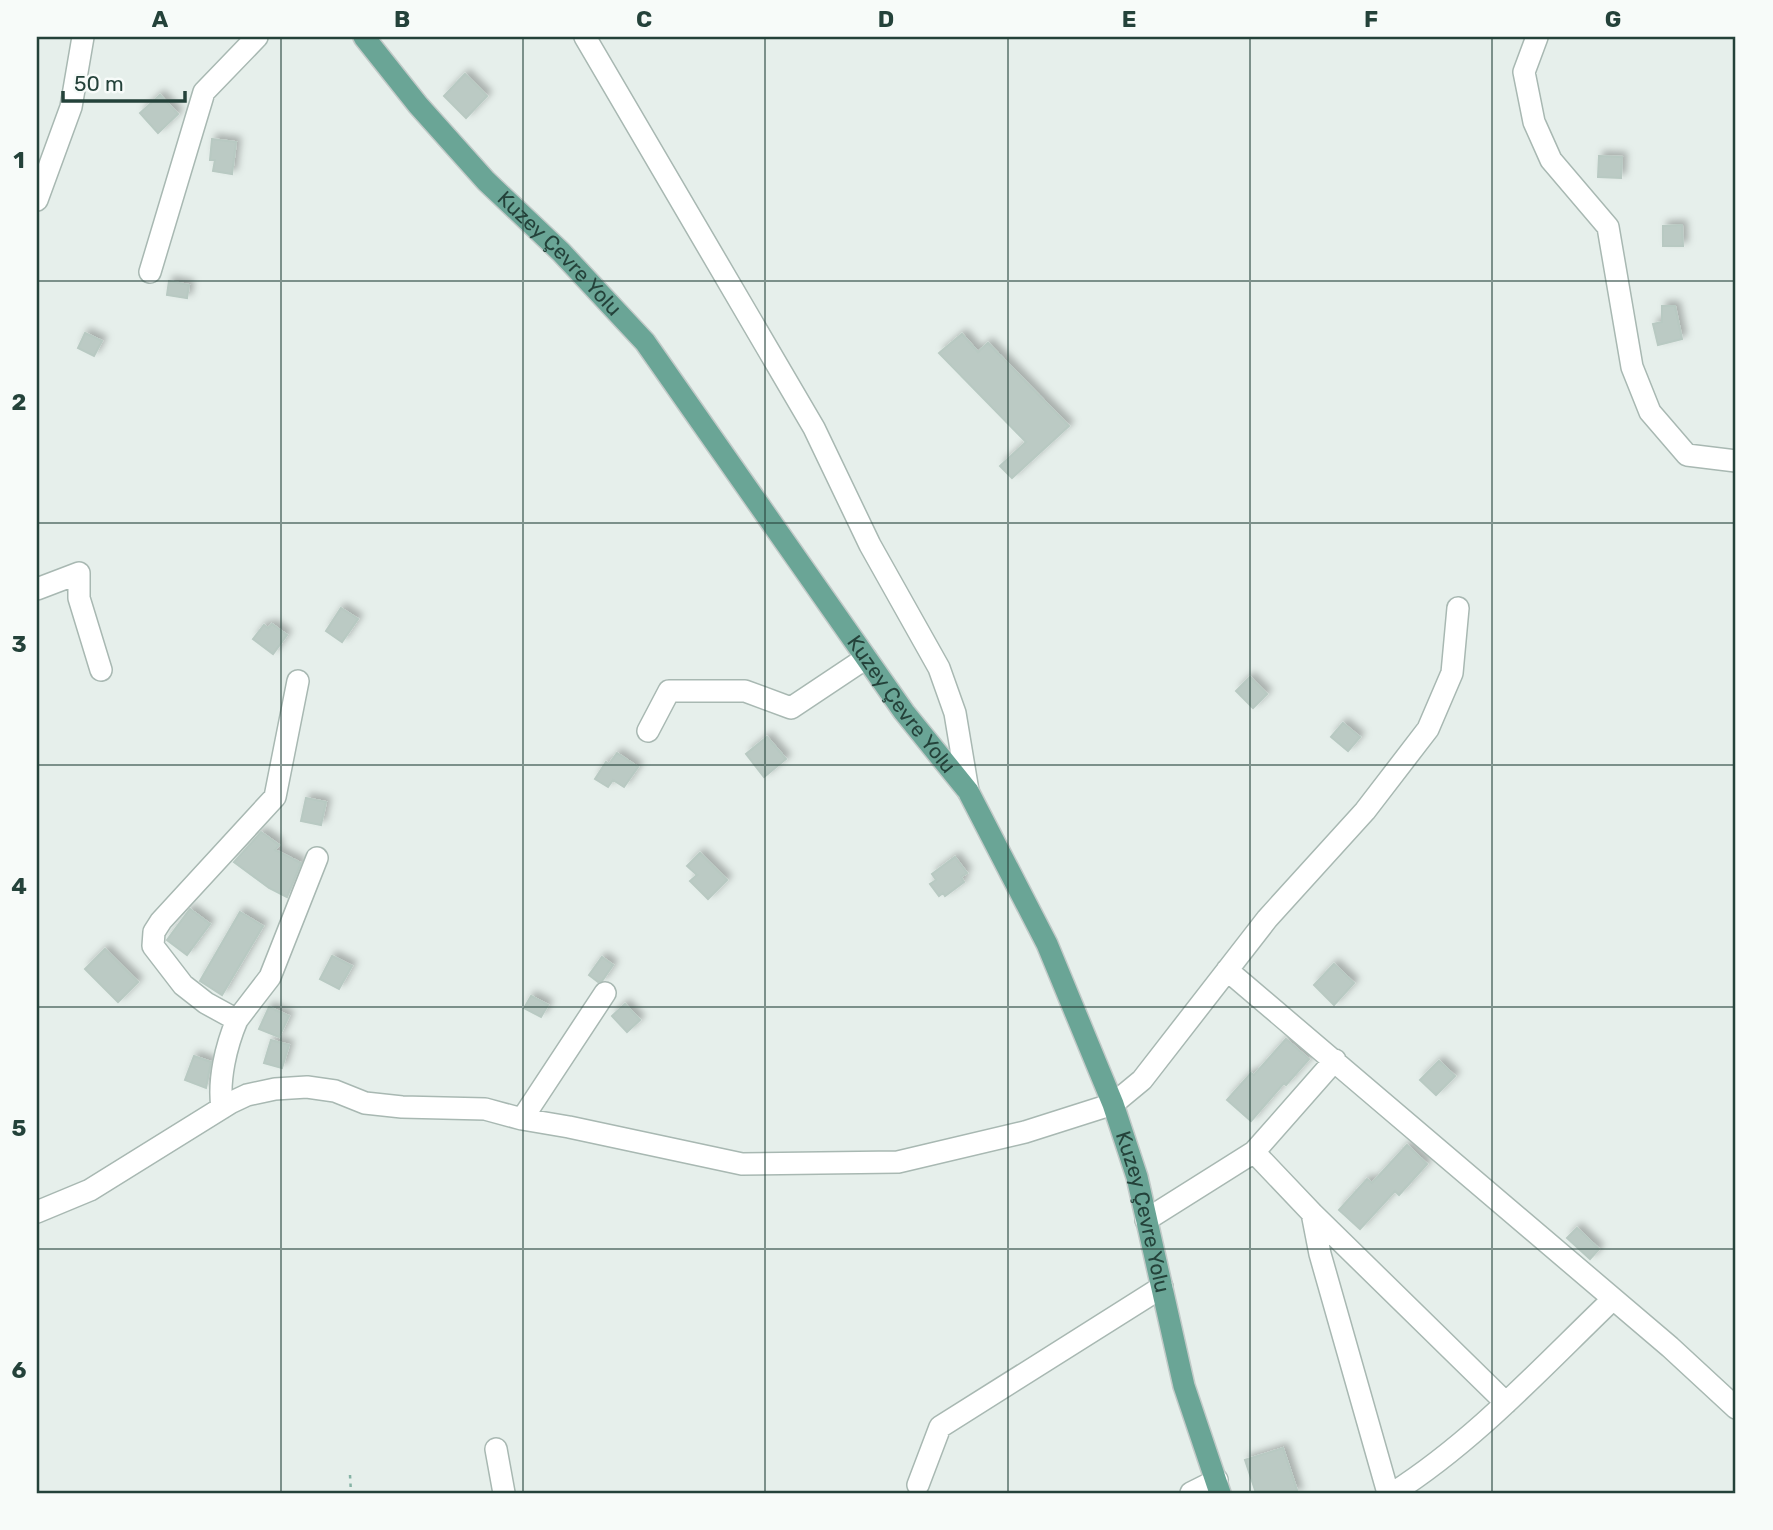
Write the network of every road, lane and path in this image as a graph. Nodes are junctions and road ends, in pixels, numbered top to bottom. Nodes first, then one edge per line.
1 (83, 37) edge
2 (257, 37) edge
3 (364, 37) edge
4 (585, 37) edge
5 (1534, 40) edge
6 (37, 200) edge
7 (150, 272) dead end
8 (1736, 461) edge
9 (37, 589) edge
10 (1458, 608) dead end
11 (866, 658) junction
12 (101, 670) dead end
13 (298, 681) dead end
14 (648, 731) dead end
15 (968, 791) junction
16 (317, 858) dead end
17 (1227, 970) junction
18 (605, 993) dead end
19 (237, 1020) junction
20 (1335, 1060) junction
21 (1113, 1104) junction
22 (222, 1108) junction
23 (522, 1119) junction
24 (1254, 1152) junction
25 (37, 1212) edge
26 (1312, 1213) junction
27 (1146, 1220) junction
28 (1161, 1287) junction
29 (1613, 1298) junction
30 (1506, 1403) junction
31 (1736, 1408) edge
32 (496, 1449) dead end
33 (350, 1475) dead end
34 (918, 1485) dead end
35 (1218, 1487) edge
36 (351, 1493) edge
37 (504, 1493) edge
38 (1191, 1493) edge
39 (1391, 1493) edge

1 - 6 street
2 - 7 street
3 - 11 main road, Kuzey Çevre Yolu
4 - 15 street
5 - 8 street
9 - 12 street
10 - 17 street
11 - 14 street
11 - 15 main road, Kuzey Çevre Yolu
13 - 19 street
15 - 21 main road, Kuzey Çevre Yolu
16 - 19 street
17 - 20 street
17 - 21 street
18 - 23 street
19 - 22 street
20 - 24 street
20 - 29 street
21 - 23 street
21 - 27 main road, Kuzey Çevre Yolu
22 - 23 street
22 - 25 street
24 - 26 street
24 - 27 street
26 - 30 street
26 - 39 street
27 - 28 main road, Kuzey Çevre Yolu
28 - 34 street
28 - 35 main road, Kuzey Çevre Yolu
29 - 30 street
29 - 31 street
30 - 39 street
32 - 37 street
33 - 36 path
35 - 38 street

